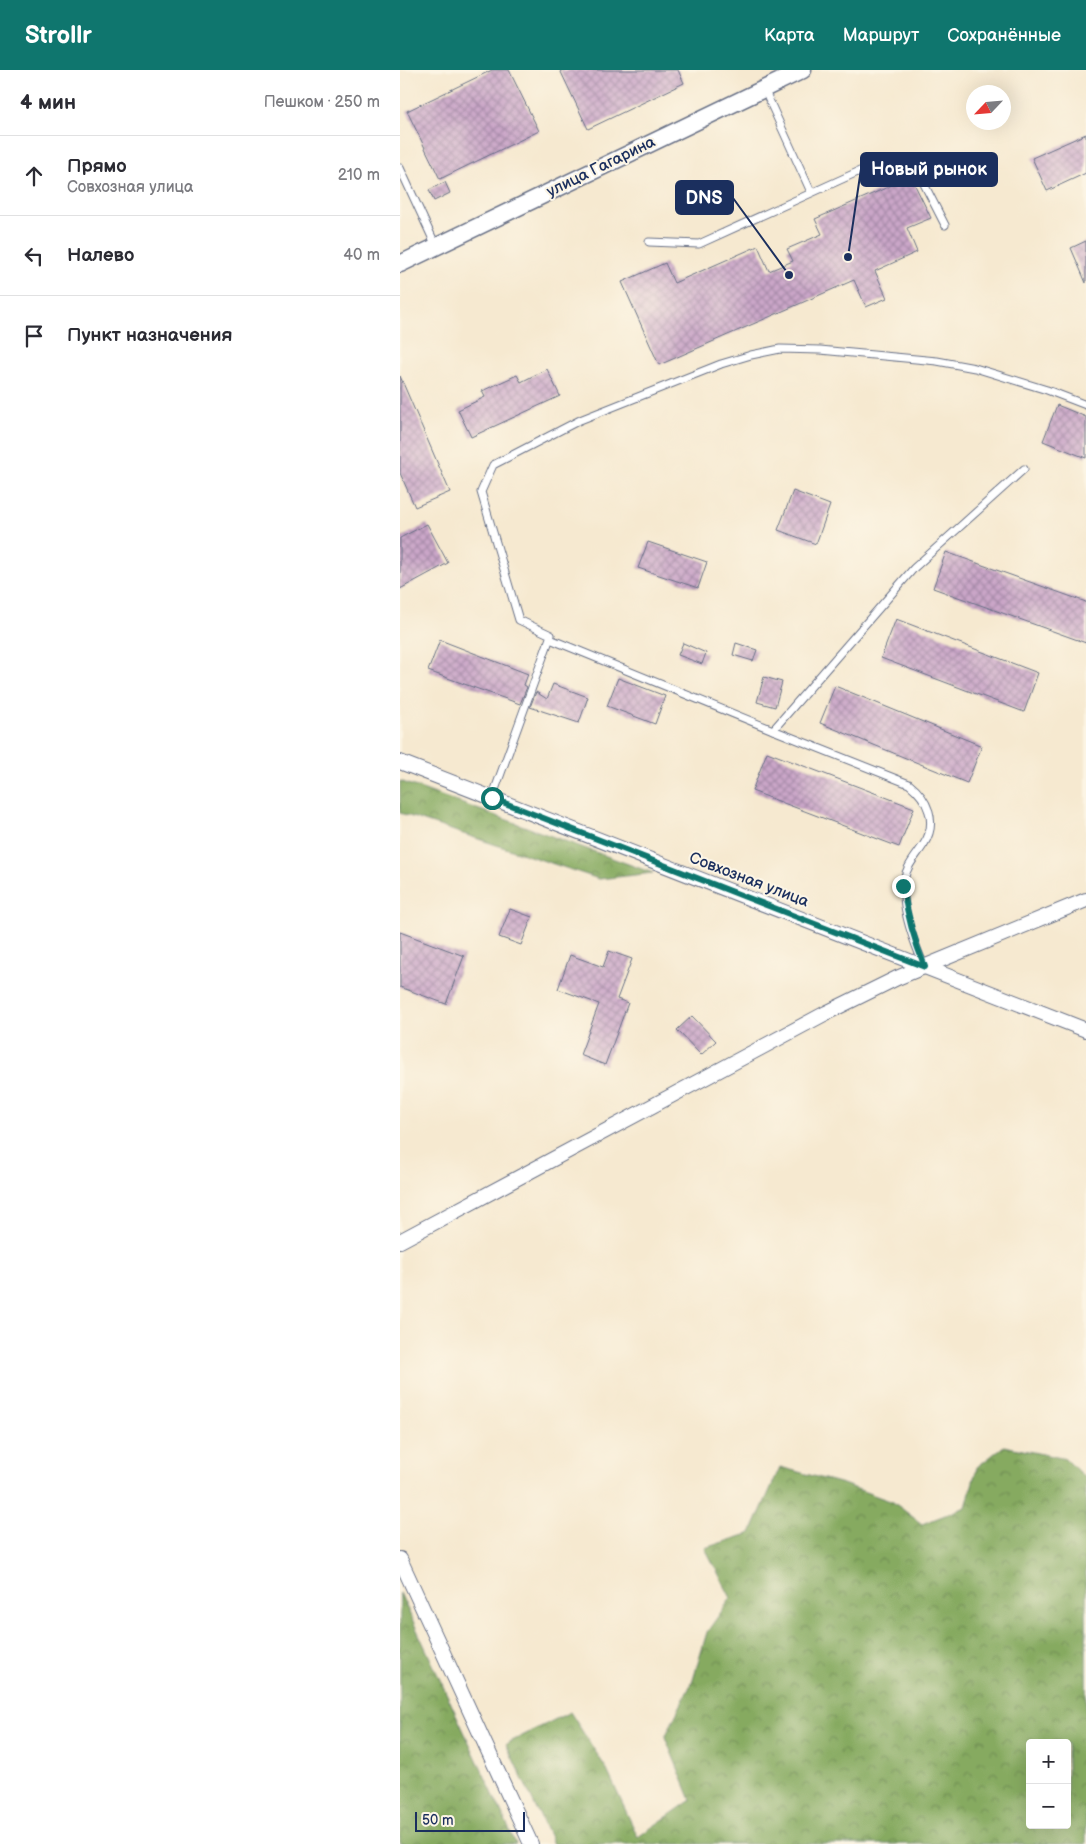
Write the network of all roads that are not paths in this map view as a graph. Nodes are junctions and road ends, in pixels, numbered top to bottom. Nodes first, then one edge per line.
1 (803, 70) edge
2 (764, 89) junction
3 (400, 168) edge
4 (811, 192) junction
5 (945, 225) dead end
6 (649, 242) dead end
7 (436, 247) junction
8 (400, 264) edge
9 (1086, 405) edge
10 (1024, 469) dead end
11 (550, 639) junction
12 (773, 730) junction
13 (400, 762) edge
14 (492, 798) junction
15 (1086, 900) edge
16 (925, 967) junction
17 (1086, 1030) edge
18 (400, 1241) edge
19 (400, 1558) edge
20 (532, 1844) edge

1 - 2 street, улица Гагарина
2 - 4 lane
2 - 7 street, улица Гагарина
3 - 7 lane
4 - 5 lane
4 - 6 lane
7 - 8 street, улица Гагарина
9 - 11 lane
10 - 12 lane
11 - 12 lane
11 - 14 lane
12 - 16 lane
13 - 14 street, Совхозная улица
14 - 16 street, Совхозная улица
15 - 16 street
16 - 17 street, Совхозная улица
16 - 18 street
19 - 20 street

